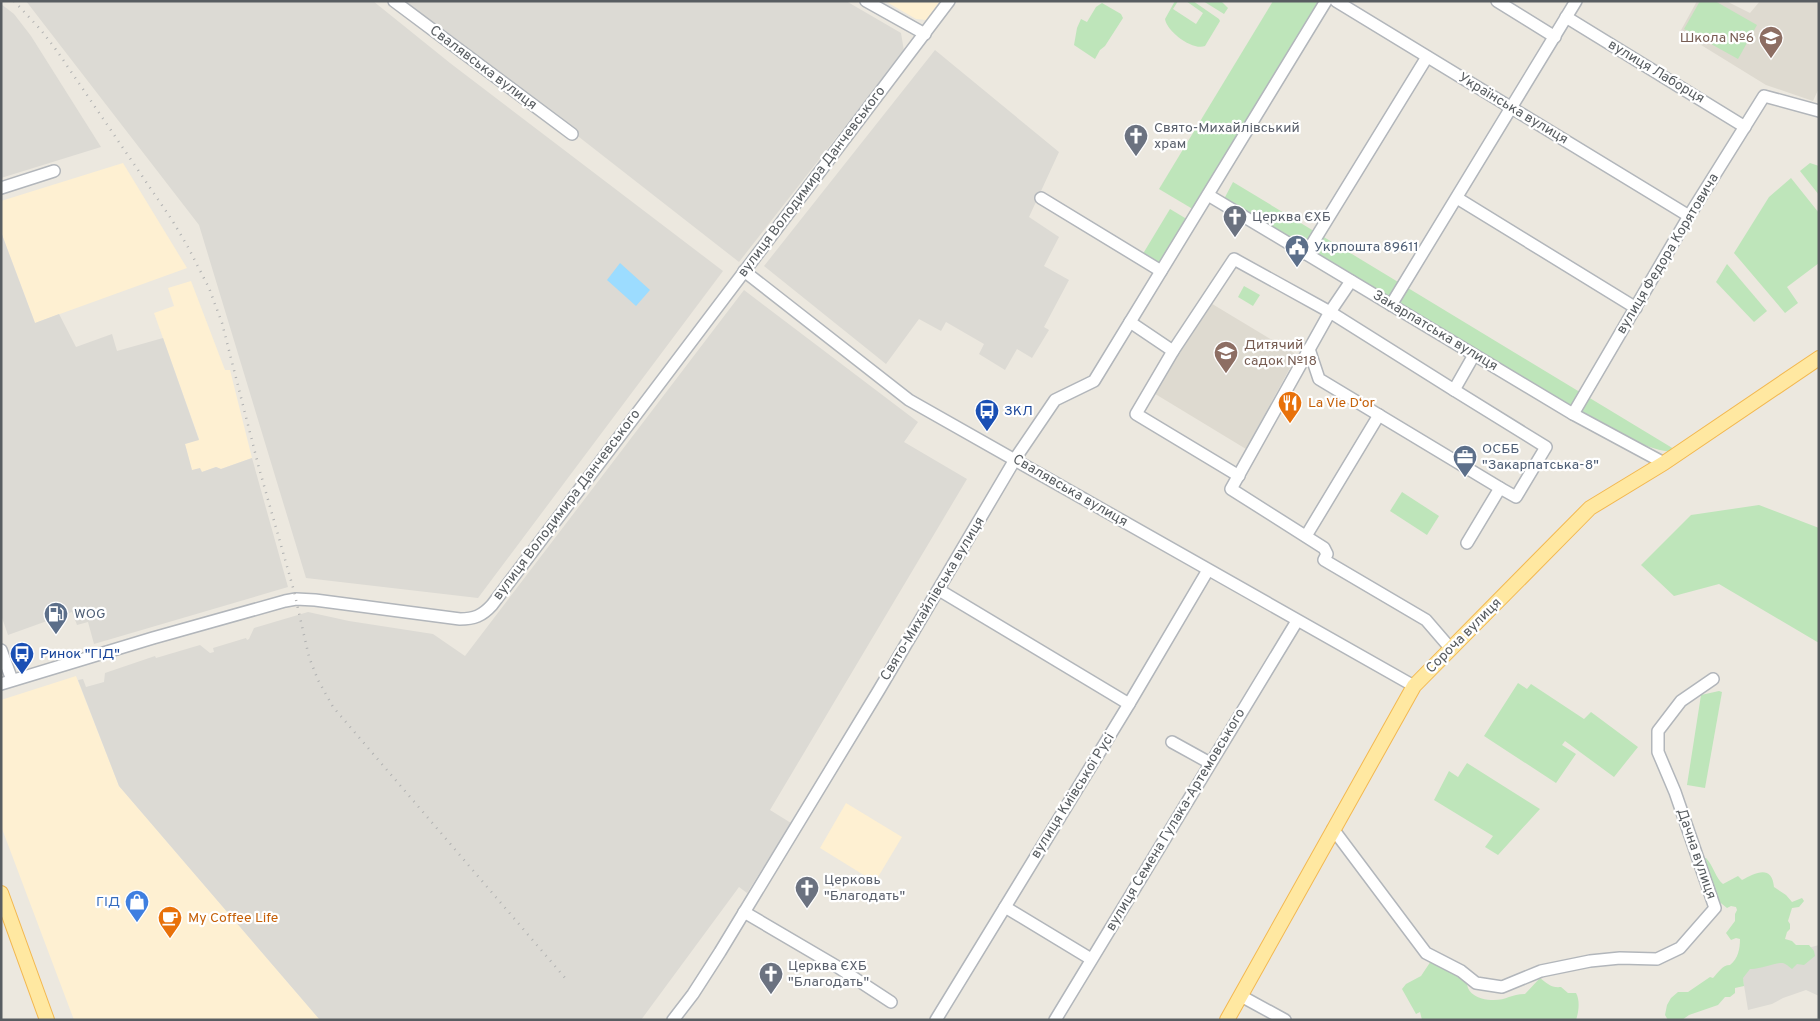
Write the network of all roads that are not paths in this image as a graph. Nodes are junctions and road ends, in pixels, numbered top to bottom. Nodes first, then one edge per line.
1 (394, 1) edge
2 (866, 1) edge
3 (950, 1) edge
4 (1326, 1) edge
5 (1336, 1) edge
6 (1497, 1) edge
7 (1576, 1) edge
8 (1566, 17) junction
9 (925, 34) junction
10 (1555, 37) junction
11 (1427, 57) junction
12 (1511, 108) junction
13 (1819, 111) edge
14 (1745, 127) junction
15 (572, 134) dead end
16 (54, 171) dead end
17 (1, 188) edge
18 (1208, 195) junction
19 (1041, 198) dead end
20 (1457, 198) junction
21 (1689, 216) junction
22 (1306, 254) junction
23 (744, 271) junction
24 (1161, 271) junction
25 (1351, 281) junction
26 (1391, 305) junction
27 (1636, 308) junction
28 (1330, 312) junction
29 (1130, 322) junction
30 (1310, 349) junction
31 (1173, 351) junction
32 (1474, 355) junction
33 (1819, 358) edge
34 (1454, 390) junction
35 (1573, 414) junction
36 (1379, 416) junction
37 (1015, 460) junction
38 (1664, 463) junction
39 (1239, 476) junction
40 (1500, 488) junction
41 (1306, 536) junction
42 (1467, 543) dead end
43 (1208, 570) junction
44 (939, 590) junction
45 (1297, 621) junction
46 (1451, 649) junction
47 (1, 650) edge
48 (1712, 679) dead end
49 (4, 683) edge
50 (1414, 686) junction
51 (1129, 704) junction
52 (1172, 742) dead end
53 (1210, 763) junction
54 (1333, 829) junction
55 (1, 893) edge
56 (1005, 907) junction
57 (744, 912) junction
58 (1091, 959) junction
59 (1241, 996) junction
60 (891, 1002) dead end
61 (47, 1020) edge
62 (673, 1020) edge
63 (936, 1020) edge
64 (1055, 1020) edge
65 (1227, 1020) edge
66 (1285, 1020) edge

1 - 15 street, Свалявська вулиця
2 - 9 street
3 - 9 street, вулиця Володимира Данчевського
4 - 18 street, Свято-Михайлівська вулиця
5 - 11 street, Українська вулиця
6 - 10 street
7 - 8 street
8 - 10 street
8 - 14 street, вулиця Лаборця
9 - 23 street, вулиця Володимира Данчевського
10 - 12 street
11 - 12 street, Українська вулиця
11 - 22 street
12 - 20 street
12 - 21 street, Українська вулиця
13 - 14 street, вулиця Федора Корятовича
14 - 21 street, вулиця Федора Корятовича
16 - 17 street
18 - 22 street, Закарпатська вулиця
18 - 24 street, Свято-Михайлівська вулиця
19 - 24 street
20 - 26 street
20 - 27 street
21 - 27 street, вулиця Федора Корятовича
22 - 25 street, Закарпатська вулиця
23 - 37 street, Свалявська вулиця
23 - 49 street, вулиця Володимира Данчевського
24 - 29 street, Свято-Михайлівська вулиця
25 - 26 street, Закарпатська вулиця
25 - 28 street
26 - 32 street, Закарпатська вулиця
27 - 35 street, вулиця Федора Корятовича
28 - 30 street
28 - 31 street
28 - 34 street
29 - 31 street
29 - 37 street, Свято-Михайлівська вулиця
30 - 36 street
30 - 39 street
31 - 39 street
32 - 34 street
32 - 35 street, Закарпатська вулиця
33 - 38 main road, Сороча вулиця
34 - 40 street
35 - 38 street, Закарпатська вулиця
36 - 40 street
36 - 41 street
37 - 43 street, Свалявська вулиця
37 - 44 street, Свято-Михайлівська вулиця
38 - 46 main road, Сороча вулиця
39 - 41 street
40 - 42 street
41 - 46 street
43 - 45 street, Свалявська вулиця
43 - 51 street, вулиця Київської Русі
44 - 51 street
44 - 57 street, Свято-Михайлівська вулиця
45 - 50 street, Свалявська вулиця
45 - 53 street, вулиця Семена Гулака-Артемовського
46 - 50 main road, Сороча вулиця
47 - 49 street
48 - 54 street, Дачна вулиця
50 - 54 main road, Сороча вулиця
51 - 56 street, вулиця Київської Русі
52 - 53 street
53 - 58 street, вулиця Семена Гулака-Артемовського
54 - 59 main road, Сороча вулиця
55 - 61 main road
56 - 58 street
56 - 63 street, вулиця Київської Русі
57 - 60 street
57 - 62 street, Свято-Михайлівська вулиця
58 - 64 street, вулиця Семена Гулака-Артемовського
59 - 65 main road, Сороча вулиця
59 - 66 street

